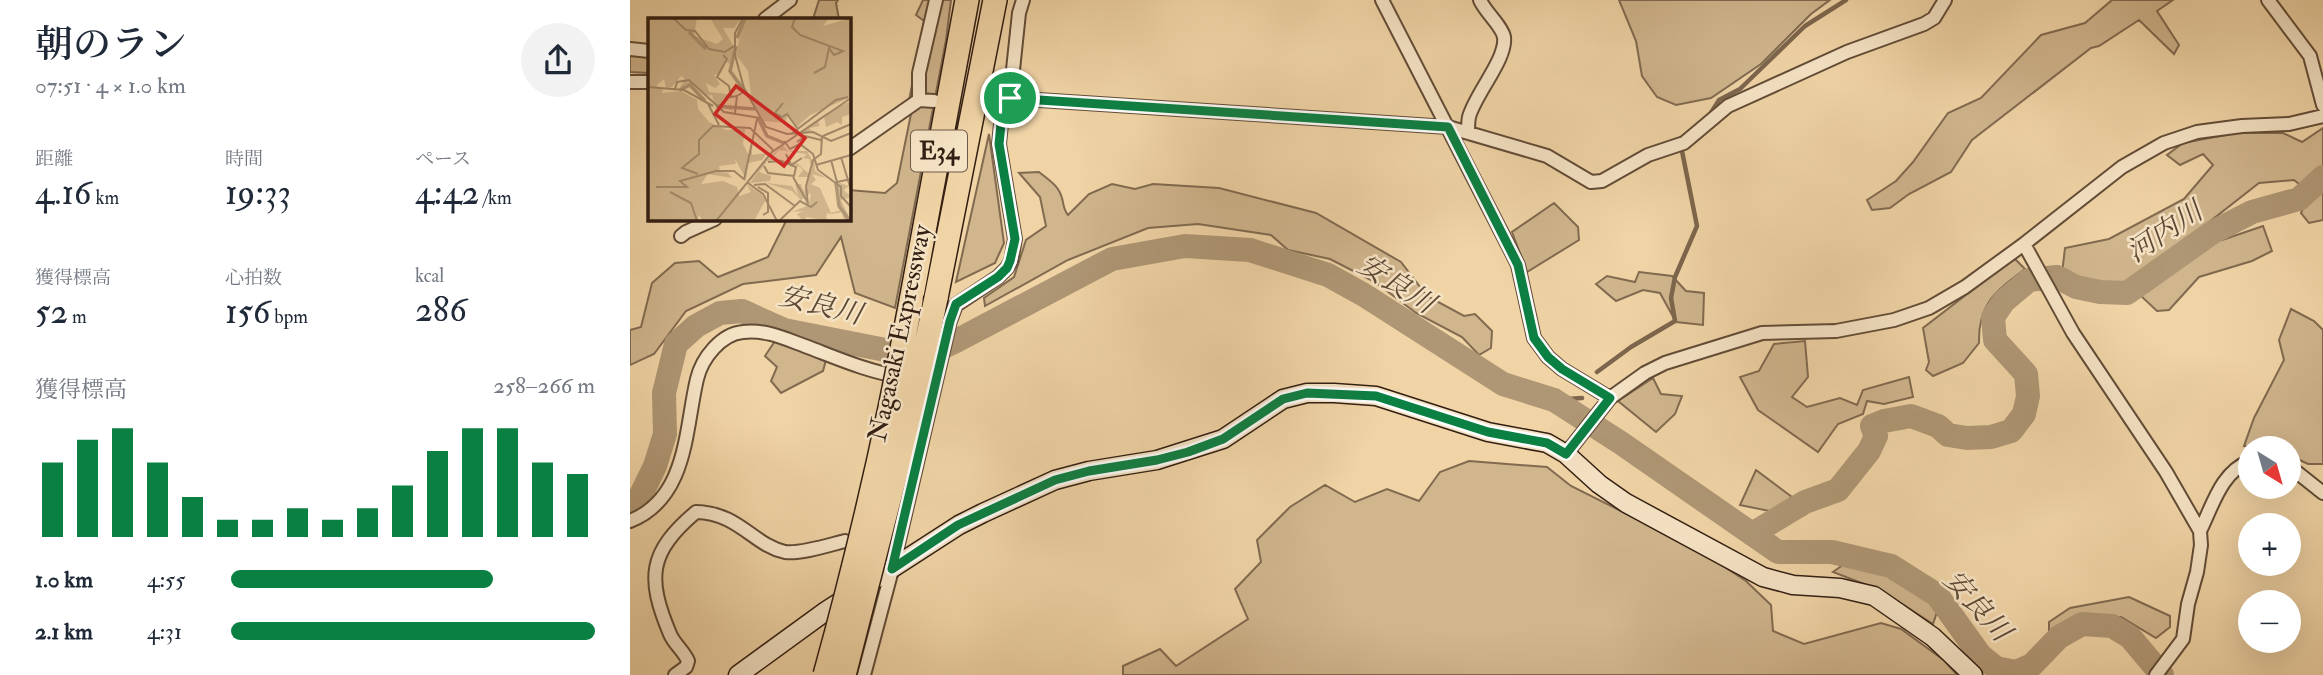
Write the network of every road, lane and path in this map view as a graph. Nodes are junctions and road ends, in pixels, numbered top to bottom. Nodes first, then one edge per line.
1 (790, 0) edge
2 (936, 0) edge
3 (967, 0) edge
4 (995, 0) edge
5 (1023, 0) edge
6 (1382, 0) edge
7 (1480, 0) edge
8 (1945, 0) edge
9 (2268, 0) edge
10 (766, 18) edge
11 (630, 49) edge
12 (648, 51) edge
13 (630, 82) edge
14 (648, 82) edge
15 (919, 100) junction
16 (934, 101) dead end
17 (1001, 102) junction
18 (2323, 105) edge
19 (2323, 116) edge
20 (1448, 127) junction
21 (1468, 133) junction
22 (850, 148) edge
23 (713, 220) edge
24 (681, 236) dead end
25 (2024, 244) junction
26 (939, 371) junction
27 (1608, 400) junction
28 (1570, 448) junction
29 (2238, 467) edge
30 (2301, 476) edge
31 (2323, 493) edge
32 (630, 521) edge
33 (2200, 531) junction
34 (845, 541) dead end
35 (892, 569) junction
36 (675, 675) edge
37 (738, 675) edge
38 (825, 675) edge
39 (844, 675) edge
40 (864, 675) edge
41 (1973, 675) edge
42 (2156, 675) edge

1 - 10 street
2 - 15 street
3 - 38 highway, Nagasaki Expressway / E34, bridge
4 - 39 highway, Nagasaki Expressway / E34, bridge
5 - 17 street
6 - 20 street
7 - 21 street
8 - 21 street
9 - 18 street
11 - 12 street
13 - 14 street
15 - 16 street
15 - 22 street
17 - 20 street
17 - 26 street
19 - 25 street
20 - 21 street
20 - 27 street
23 - 24 street
25 - 27 street
25 - 33 street
26 - 32 street
26 - 35 street
27 - 28 street
28 - 35 street
28 - 41 street
29 - 33 street
30 - 31 street
33 - 42 street
34 - 36 street
35 - 37 street
35 - 40 street

